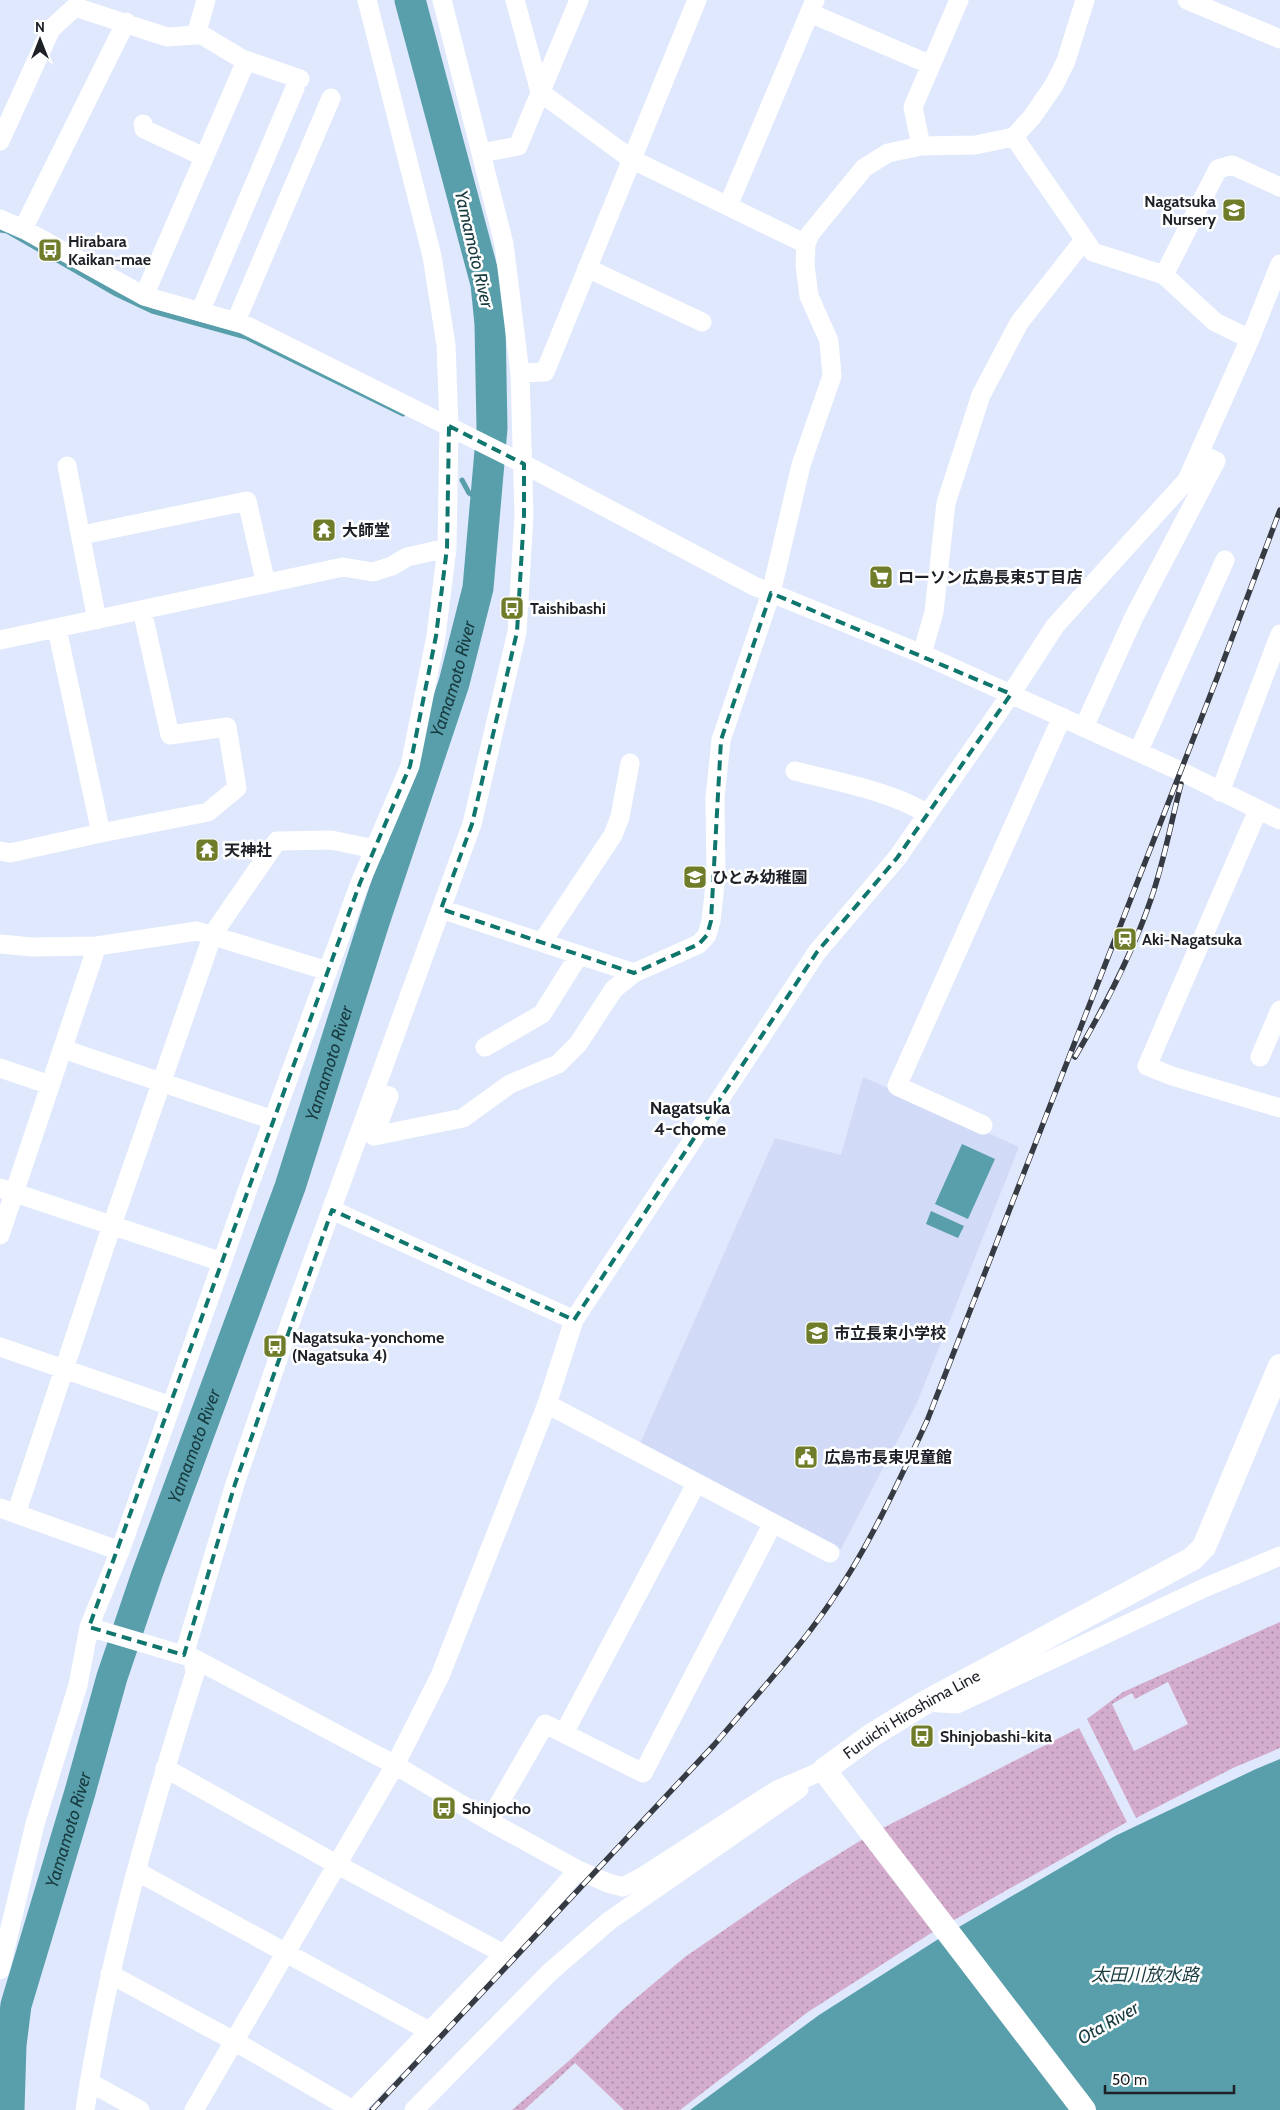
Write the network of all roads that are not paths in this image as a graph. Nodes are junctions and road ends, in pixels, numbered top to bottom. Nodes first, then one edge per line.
1 (206, 0) edge
2 (354, 0) edge
3 (367, 0) edge
4 (442, 0) edge
5 (515, 0) edge
6 (579, 0) edge
7 (697, 0) edge
8 (959, 0) edge
9 (1085, 0) edge
10 (1187, 0) edge
11 (812, 6) edge
12 (126, 22) junction
13 (197, 32) junction
14 (1280, 39) edge
15 (246, 60) junction
16 (931, 65) junction
17 (540, 92) junction
18 (331, 98) dead end
19 (142, 124) dead end
20 (1014, 137) junction
21 (404, 139) junction
22 (0, 141) edge
23 (921, 146) junction
24 (481, 154) junction
25 (204, 157) junction
26 (631, 159) junction
27 (1280, 187) edge
28 (728, 206) junction
29 (0, 219) edge
30 (23, 229) junction
31 (1084, 240) junction
32 (806, 244) junction
33 (1280, 264) edge
34 (587, 268) junction
35 (1164, 276) junction
36 (144, 296) junction
37 (200, 312) junction
38 (236, 321) junction
39 (702, 322) dead end
40 (1250, 339) junction
41 (520, 373) junction
42 (454, 429) junction
43 (1199, 453) junction
44 (520, 462) junction
45 (67, 466) dead end
46 (82, 535) junction
47 (447, 548) junction
48 (1225, 560) dead end
49 (266, 584) junction
50 (771, 593) junction
51 (142, 610) junction
52 (97, 620) junction
53 (57, 629) junction
54 (1280, 634) edge
55 (0, 640) edge
56 (922, 654) junction
57 (1011, 694) junction
58 (1062, 717) junction
59 (1084, 727) junction
60 (1138, 752) junction
61 (630, 763) dead end
62 (795, 771) dead end
63 (1220, 792) junction
64 (1258, 810) junction
65 (928, 814) junction
66 (1280, 820) edge
67 (101, 833) junction
68 (375, 849) junction
69 (0, 851) edge
70 (441, 909) junction
71 (213, 934) junction
72 (542, 942) junction
73 (0, 944) edge
74 (97, 946) junction
75 (579, 955) junction
76 (328, 971) junction
77 (634, 974) junction
78 (1280, 1012) edge
79 (486, 1047) dead end
80 (62, 1049) junction
81 (1260, 1057) dead end
82 (0, 1068) edge
83 (162, 1083) junction
84 (50, 1085) junction
85 (374, 1092) junction
86 (1280, 1108) edge
87 (273, 1120) junction
88 (983, 1125) dead end
89 (7, 1190) edge
90 (332, 1210) junction
91 (112, 1225) junction
92 (0, 1235) edge
93 (222, 1262) junction
94 (574, 1320) junction
95 (0, 1348) edge
96 (65, 1369) junction
97 (1278, 1375) edge
98 (547, 1404) junction
99 (171, 1406) junction
100 (696, 1484) junction
101 (8, 1511) edge
102 (773, 1523) junction
103 (120, 1551) junction
104 (830, 1553) dead end
105 (1280, 1556) edge
106 (94, 1628) junction
107 (185, 1655) junction
108 (926, 1702) junction
109 (564, 1734) junction
110 (395, 1765) junction
111 (165, 1768) junction
112 (830, 1778) junction
113 (489, 1821) junction
114 (336, 1864) junction
115 (578, 1870) junction
116 (136, 1871) junction
117 (7, 1908) edge
118 (2, 1947) edge
119 (285, 1953) junction
120 (504, 1954) junction
121 (0, 1970) edge
122 (110, 1974) junction
123 (429, 2031) junction
124 (234, 2041) junction
125 (90, 2082) junction
126 (86, 2110) edge
127 (140, 2110) edge
128 (194, 2110) edge
129 (353, 2110) edge
130 (414, 2110) edge
131 (1084, 2110) edge

1 - 13 street
2 - 21 street
3 - 21 street
4 - 24 street
5 - 17 street
6 - 17 street
7 - 26 street
8 - 16 street
9 - 20 street
10 - 14 street
11 - 16 street
11 - 28 street
12 - 13 street
12 - 22 street
12 - 30 street
13 - 15 street
15 - 25 street
15 - 37 street
16 - 23 street
17 - 24 street
17 - 26 street
18 - 38 street
19 - 25 street
20 - 23 street
20 - 31 street
21 - 42 street
23 - 32 street
24 - 41 street
25 - 36 street
26 - 28 street
26 - 34 street
27 - 35 street
28 - 32 street
29 - 30 street
30 - 36 street
31 - 35 street
31 - 56 street
32 - 50 street
33 - 40 street
34 - 39 street
34 - 41 street
35 - 40 street
36 - 37 street
37 - 38 street
38 - 42 street
40 - 43 street
41 - 44 street
42 - 44 street
42 - 47 street
43 - 57 street
43 - 59 street
44 - 50 street
44 - 70 street
45 - 46 street
46 - 49 street
46 - 52 street
47 - 49 street
47 - 68 street
48 - 60 street
49 - 51 street
50 - 56 street
50 - 77 street
51 - 52 street
51 - 67 street
52 - 53 street
53 - 55 street
53 - 67 street
54 - 63 street
56 - 57 street
57 - 58 street
57 - 65 street
58 - 59 street
58 - 88 street
59 - 60 street
60 - 63 street
61 - 72 street
62 - 65 street
63 - 64 street
64 - 66 street
64 - 86 street
65 - 94 street
67 - 69 street
68 - 71 street
68 - 76 street
70 - 72 street
70 - 85 street
71 - 74 street
71 - 76 street
71 - 83 street
72 - 75 street
73 - 74 street
74 - 80 street
75 - 77 street
75 - 79 street
76 - 87 street
77 - 85 street
78 - 81 street
80 - 83 street
80 - 84 street
82 - 84 street
83 - 87 street
83 - 91 street
84 - 89 street
85 - 90 street
87 - 93 street
89 - 91 street
89 - 92 street
90 - 94 street
90 - 107 street
91 - 93 street
91 - 96 street
93 - 99 street
94 - 98 street
95 - 96 street
96 - 99 street
96 - 101 street
97 - 108 main road, Furuichi Hiroshima Line
98 - 100 street
98 - 110 street
99 - 103 street
100 - 102 street
100 - 109 street
101 - 103 street
102 - 104 street
102 - 109 street
103 - 106 street
105 - 108 street
106 - 107 street
106 - 117 street
107 - 110 street
107 - 111 street
108 - 112 main road, Furuichi Hiroshima Line
109 - 113 street
110 - 113 street
110 - 114 street
111 - 114 street
111 - 116 street
112 - 115 street
112 - 130 street
112 - 131 main road
113 - 115 street
114 - 119 street
114 - 120 street
115 - 120 street
116 - 119 street
116 - 122 street
117 - 118 street
118 - 121 street
119 - 123 street
119 - 124 street
120 - 123 street
122 - 124 street
122 - 125 street
123 - 129 street
124 - 128 street
124 - 129 street
125 - 126 street
125 - 127 street

